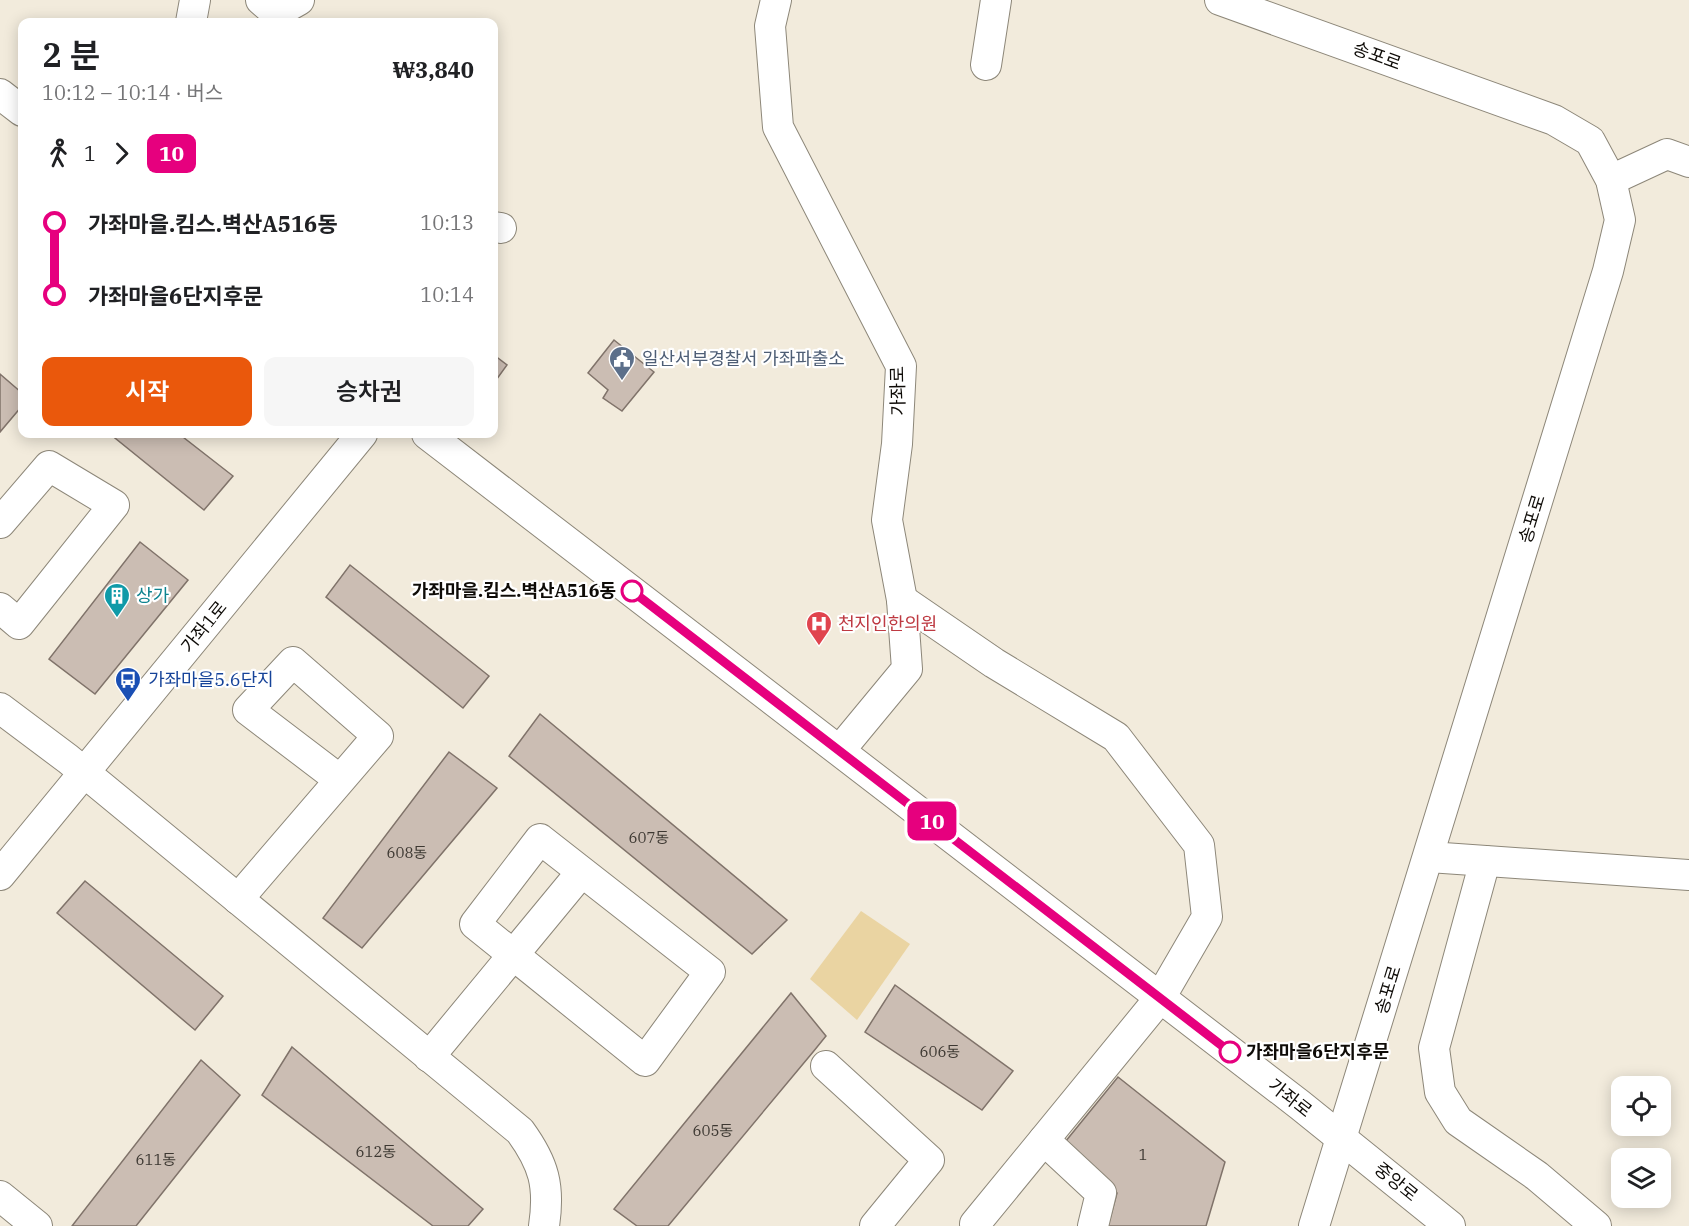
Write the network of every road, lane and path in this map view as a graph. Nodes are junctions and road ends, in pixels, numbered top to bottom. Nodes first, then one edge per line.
1 (195, 0) edge
2 (261, 0) edge
3 (299, 0) edge
4 (776, 0) edge
5 (996, 0) edge
6 (1220, 0) edge
7 (192, 18) edge
8 (986, 65) dead end
9 (0, 94) edge
10 (18, 108) edge
11 (1689, 162) edge
12 (1611, 180) junction
13 (359, 438) edge
14 (432, 438) edge
15 (0, 523) edge
16 (902, 600) junction
17 (0, 608) edge
18 (0, 708) edge
19 (840, 750) junction
20 (84, 773) junction
21 (340, 780) dead end
22 (1430, 857) junction
23 (1485, 861) junction
24 (580, 874) junction
25 (0, 875) edge
26 (1689, 875) edge
27 (238, 899) junction
28 (513, 955) junction
29 (1160, 998) junction
30 (429, 1057) junction
31 (826, 1066) dead end
32 (1342, 1138) junction
33 (1044, 1140) junction
34 (0, 1196) edge
35 (975, 1224) dead end
36 (37, 1226) edge
37 (544, 1226) edge
38 (875, 1226) edge
39 (1093, 1226) edge
40 (1314, 1226) edge
41 (1450, 1226) edge
42 (1596, 1226) edge

1 - 7 street
2 - 3 street
4 - 16 street, 가좌로
5 - 8 street
6 - 12 street, 송포로
9 - 10 street
11 - 12 street
12 - 22 street, 송포로
13 - 20 street, 가좌1로
14 - 19 street, 가좌로
15 - 17 street
16 - 19 street, 가좌로
16 - 29 street
18 - 20 street
19 - 29 street, 가좌로
20 - 25 street, 가좌1로
20 - 27 street
21 - 27 street
22 - 23 street
22 - 32 street, 송포로
23 - 26 street
23 - 42 street
24 - 28 street
24 - 28 street
24 - 28 street
27 - 30 street
28 - 30 street
29 - 32 street, 가좌로
29 - 33 street
30 - 37 street
31 - 38 street
32 - 40 street, 송포로
32 - 41 street, 중앙로
33 - 35 street
33 - 39 street
34 - 36 street

